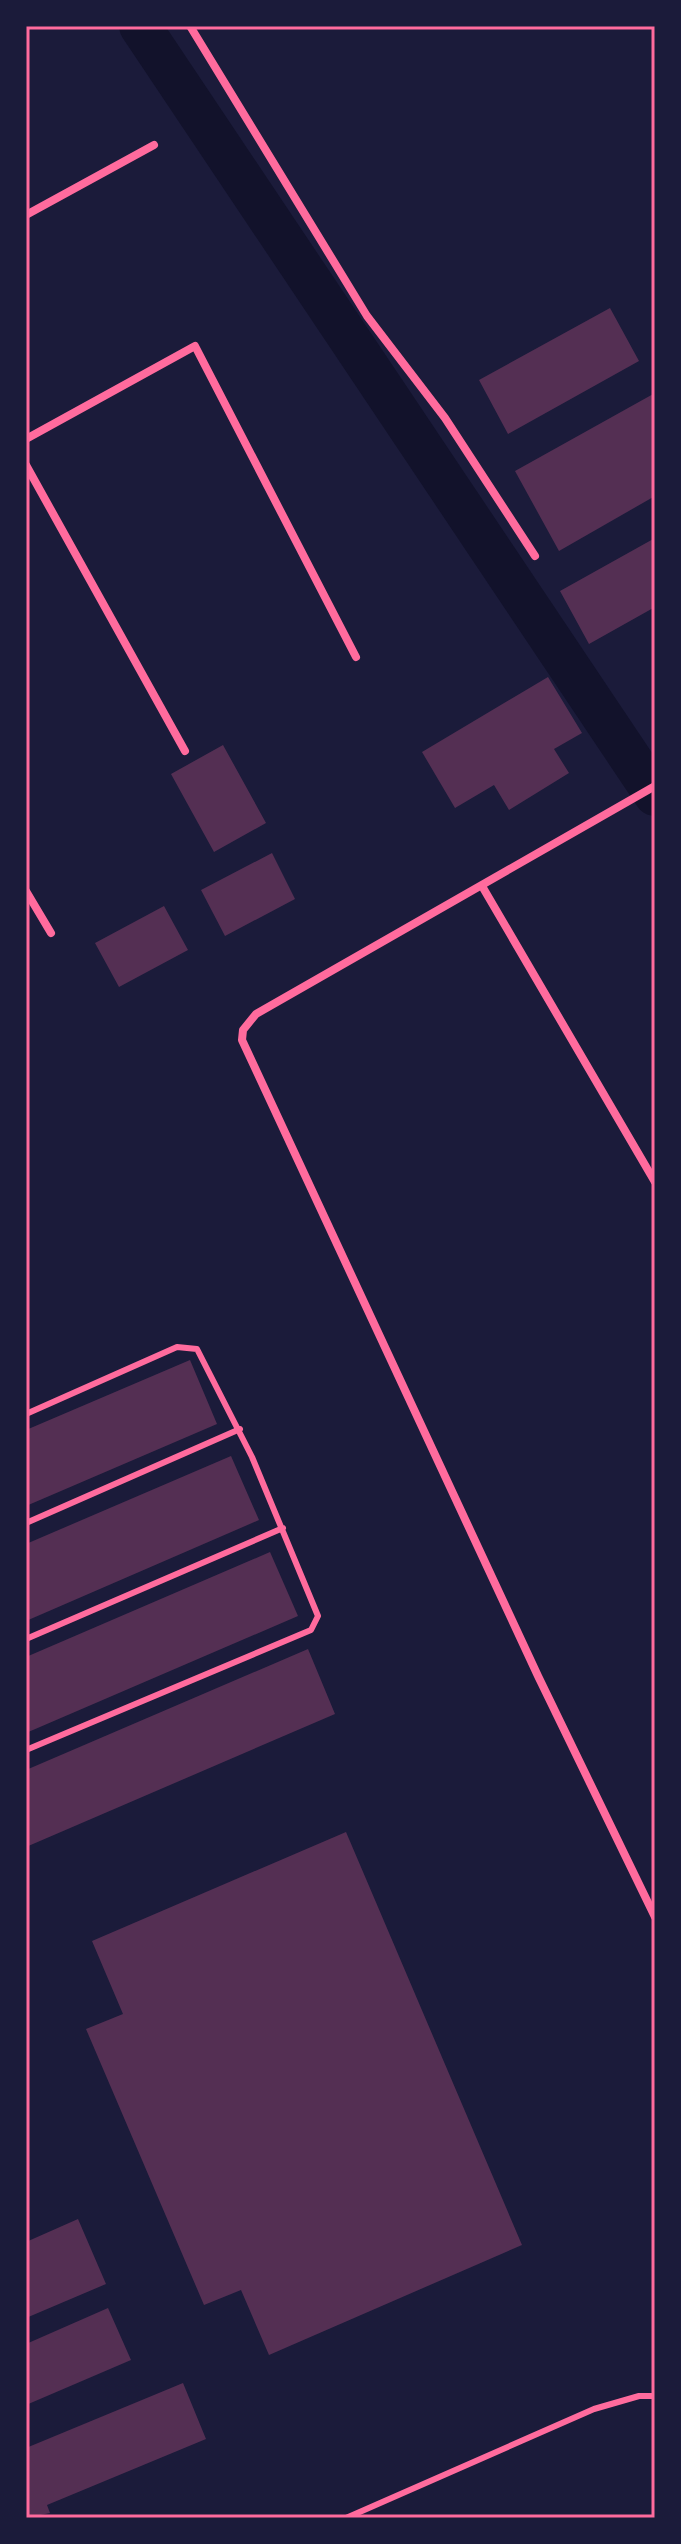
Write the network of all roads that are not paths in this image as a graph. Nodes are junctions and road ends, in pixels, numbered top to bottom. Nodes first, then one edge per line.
1 (190, 26) edge
2 (154, 145) dead end
3 (26, 215) edge
4 (26, 439) edge
5 (26, 465) edge
6 (535, 556) dead end
7 (356, 657) dead end
8 (185, 751) dead end
9 (655, 786) edge
10 (482, 886) junction
11 (26, 891) edge
12 (51, 933) dead end
13 (655, 1182) edge
14 (26, 1414) edge
15 (240, 1429) junction
16 (26, 1523) edge
17 (283, 1528) junction
18 (26, 1639) edge
19 (26, 1750) edge
20 (655, 1917) edge
21 (655, 2396) edge
22 (346, 2518) edge

1 - 6 street
2 - 3 street
4 - 7 street
5 - 8 street
9 - 10 street
10 - 13 street
10 - 20 street
11 - 12 street
14 - 15 lane
15 - 16 lane
15 - 17 lane
17 - 18 lane
17 - 19 lane
21 - 22 lane

